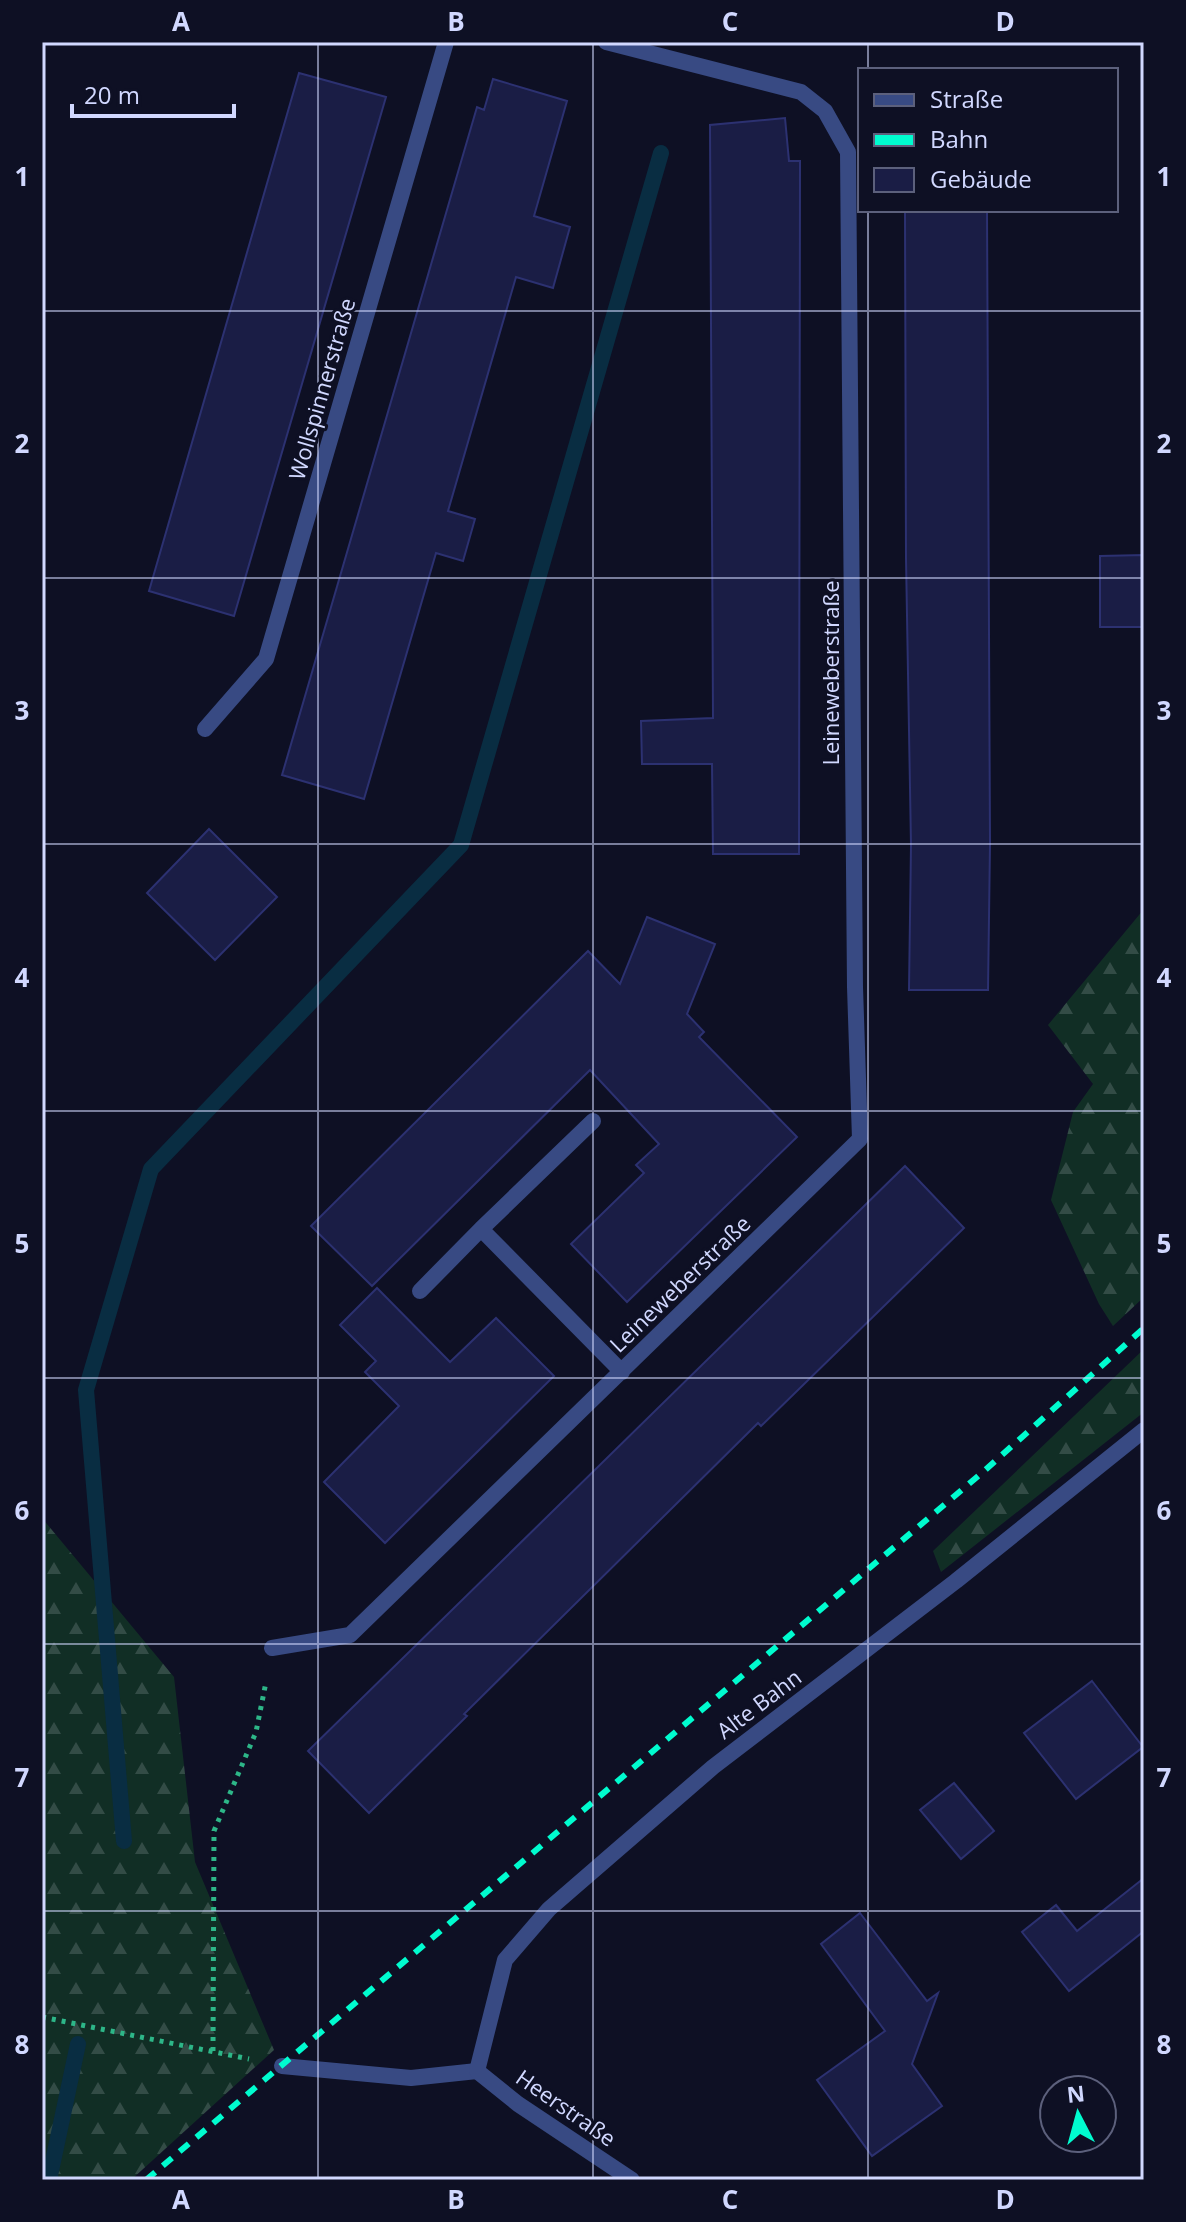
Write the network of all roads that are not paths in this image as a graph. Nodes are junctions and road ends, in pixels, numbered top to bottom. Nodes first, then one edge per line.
1 (446, 42) edge
2 (606, 42) edge
3 (205, 729) dead end
4 (593, 1121) dead end
5 (481, 1229) junction
6 (420, 1291) dead end
7 (622, 1372) junction
8 (1144, 1430) edge
9 (272, 1648) road end
10 (282, 2066) road end
11 (477, 2071) junction
12 (632, 2180) edge

1 - 3 street, Wollspinnerstraße
2 - 7 street, Leineweberstraße
4 - 5 street
5 - 6 street
5 - 7 street, Leineweberstraße
7 - 9 street, Leineweberstraße
8 - 11 street, Alte Bahn
10 - 11 street
11 - 12 street, Heerstraße

